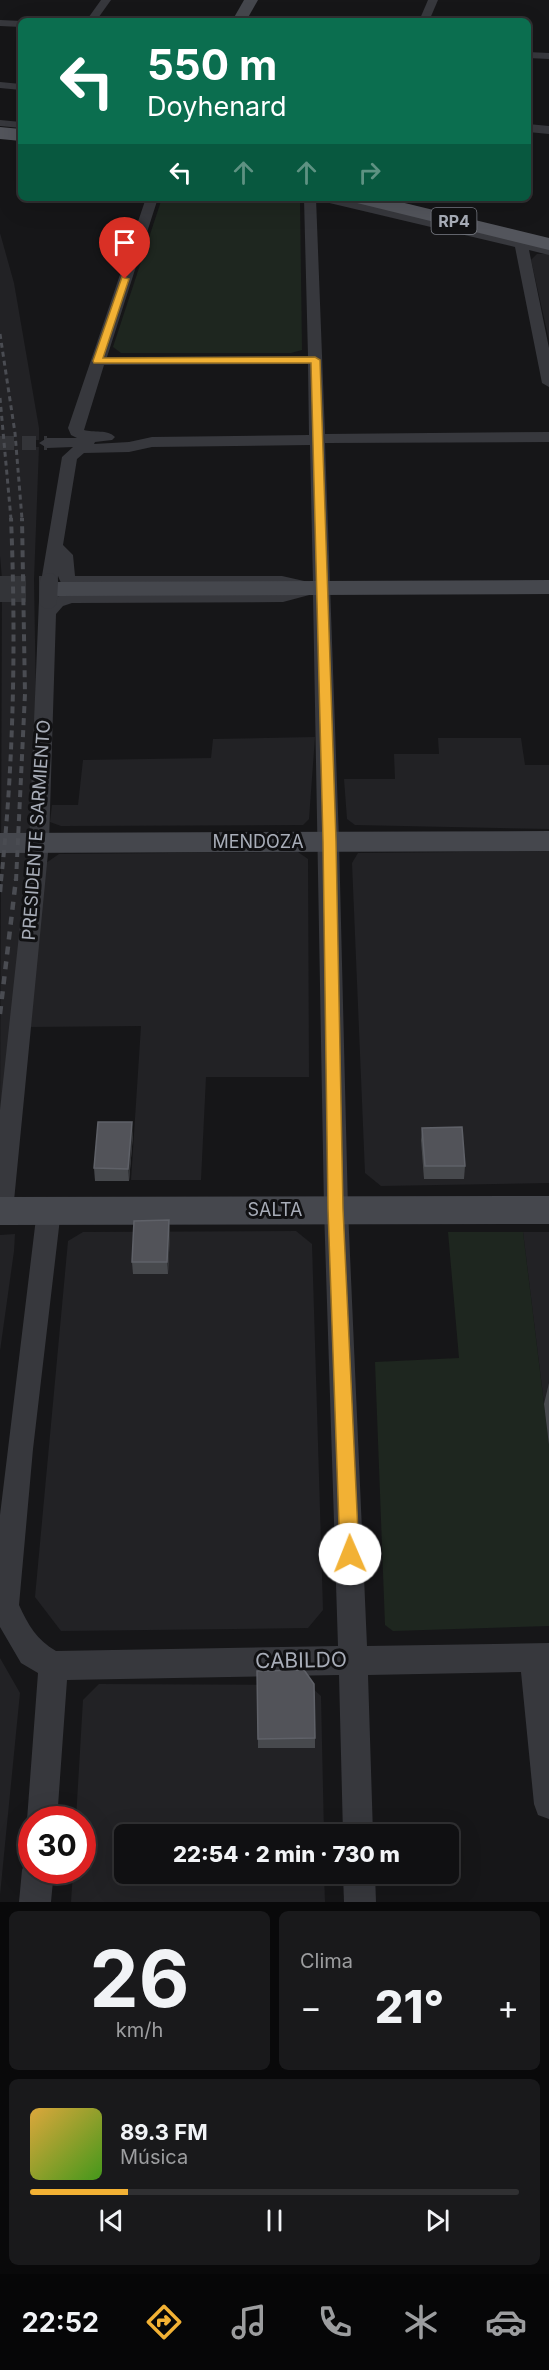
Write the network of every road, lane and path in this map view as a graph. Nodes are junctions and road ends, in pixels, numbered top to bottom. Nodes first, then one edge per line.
1 (106, 0) edge
2 (251, 0) edge
3 (433, 0) edge
4 (93, 18) edge
5 (241, 18) edge
6 (425, 18) edge
7 (0, 23) edge
8 (18, 24) edge
9 (531, 55) edge
10 (549, 56) edge
11 (0, 85) edge
12 (18, 87) edge
13 (0, 123) edge
14 (18, 125) edge
15 (531, 128) edge
16 (549, 130) edge
17 (0, 132) edge
18 (18, 134) edge
19 (151, 201) edge
20 (310, 201) edge
21 (338, 201) edge
22 (372, 201) edge
23 (400, 201) edge
24 (549, 237) edge
25 (521, 244) junction
26 (549, 244) edge
27 (549, 251) edge
28 (315, 360) junction
29 (97, 361) junction
30 (549, 383) edge
31 (549, 437) edge
32 (318, 439) junction
33 (152, 442) junction
34 (47, 443) tunnel mouth
35 (56, 548) junction
36 (549, 587) edge
37 (319, 589) junction
38 (51, 596) junction
39 (329, 841) junction
40 (549, 841) edge
41 (0, 843) edge
42 (39, 843) junction
43 (336, 1209) junction
44 (49, 1210) junction
45 (549, 1210) edge
46 (1, 1211) edge
47 (542, 1657) edge
48 (353, 1659) junction
49 (53, 1666) junction
50 (549, 1804) edge
51 (43, 1806) edge
52 (358, 1824) edge
53 (37, 1884) edge
54 (359, 1884) edge
55 (35, 1902) edge
56 (360, 1902) edge

1 - 4 street
2 - 5 street
3 - 6 street
7 - 8 street
9 - 10 street
11 - 12 street
13 - 14 street
15 - 16 street
17 - 18 main road
19 - 29 street
20 - 28 street
21 - 25 street
22 - 26 main road, RP4
23 - 24 street
25 - 27 street
25 - 30 street
28 - 29 street
28 - 32 street
29 - 33 street
31 - 32 street
32 - 33 street
32 - 37 street
33 - 34 street
33 - 35 street, PRESIDENTE SARMIENTO
35 - 37 street
35 - 38 street, PRESIDENTE SARMIENTO
36 - 37 street
37 - 38 street
37 - 39 street
38 - 42 street, PRESIDENTE SARMIENTO
39 - 40 street, MENDOZA
39 - 42 street, MENDOZA
39 - 43 street
41 - 42 street, MENDOZA
42 - 46 street, PRESIDENTE SARMIENTO
43 - 44 street, SALTA
43 - 45 street, SALTA
43 - 48 street
44 - 46 street, SALTA
44 - 49 street
47 - 48 street, CABILDO
47 - 50 street
48 - 49 street, CABILDO
48 - 52 street
49 - 51 street
53 - 55 street
54 - 56 street

